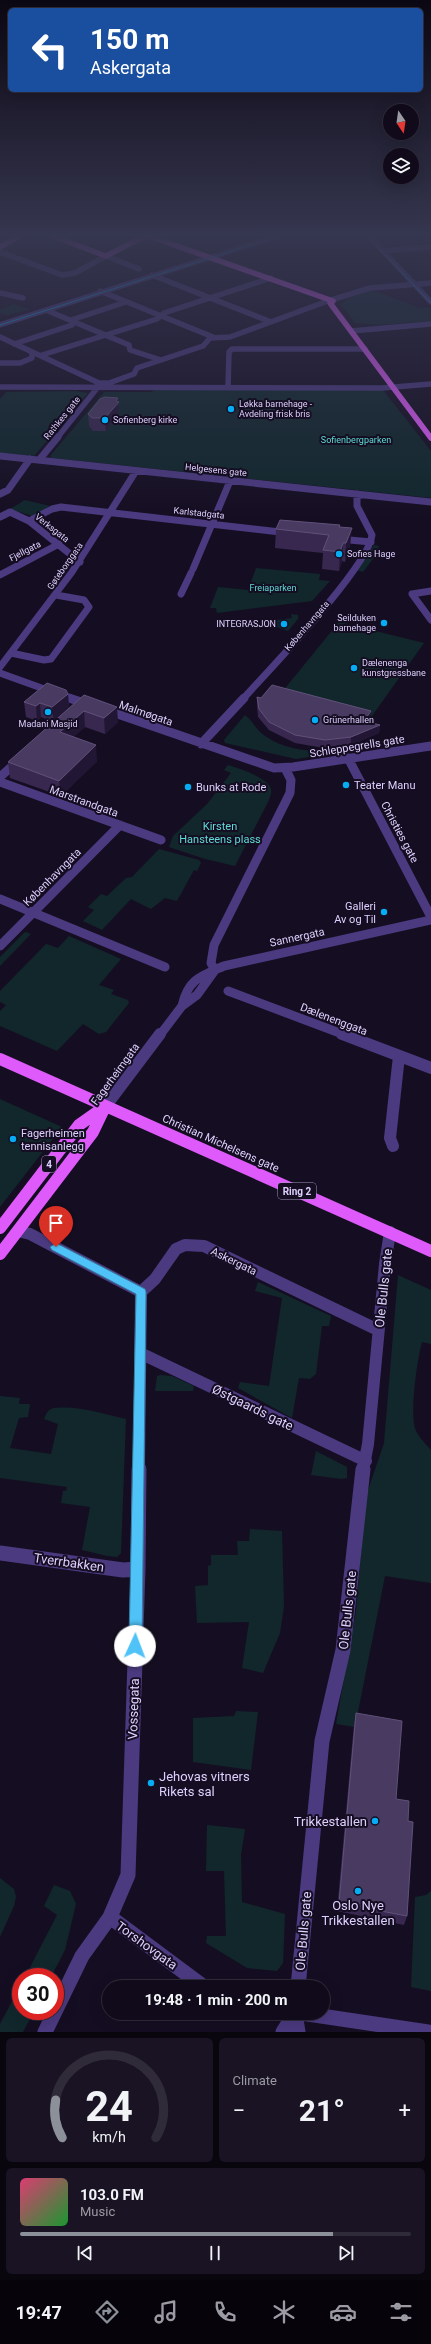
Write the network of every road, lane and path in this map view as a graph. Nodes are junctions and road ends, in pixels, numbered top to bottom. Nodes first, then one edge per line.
1 (49, 331) edge
2 (95, 331) edge
3 (118, 331) edge
4 (198, 331) edge
5 (246, 331) edge
6 (351, 331) edge
7 (106, 335) junction
8 (0, 337) edge
9 (213, 337) junction
10 (14, 344) junction
11 (365, 349) junction
12 (32, 353) junction
13 (42, 355) junction
14 (160, 360) junction
15 (0, 363) edge
16 (431, 384) edge
17 (100, 385) junction
18 (0, 387) edge
19 (393, 387) junction
20 (228, 388) junction
21 (431, 438) edge
22 (0, 456) edge
23 (30, 459) junction
24 (39, 460) junction
25 (136, 471) junction
26 (230, 481) junction
27 (0, 494) edge
28 (357, 494) junction
29 (431, 502) edge
30 (110, 512) junction
31 (0, 517) edge
32 (29, 521) junction
33 (211, 524) junction
34 (297, 534) edge
35 (328, 537) edge
36 (370, 542) junction
37 (59, 544) junction
38 (80, 562) junction
39 (0, 575) edge
40 (431, 591) edge
41 (181, 594) dead end
42 (56, 595) junction
43 (431, 620) edge
44 (11, 653) junction
45 (0, 667) edge
46 (0, 673) edge
47 (201, 744) junction
48 (430, 747) edge
49 (26, 754) edge
50 (348, 758) junction
51 (286, 768) junction
52 (0, 777) edge
53 (0, 782) edge
54 (120, 825) junction
55 (161, 840) dead end
56 (0, 899) edge
57 (34, 912) junction
58 (431, 918) edge
59 (0, 946) edge
60 (165, 967) dead end
61 (215, 970) junction
62 (228, 991) dead end
63 (399, 1056) junction
64 (0, 1059) edge
65 (431, 1068) edge
66 (105, 1107) junction
67 (393, 1146) dead end
68 (0, 1228) edge
69 (18, 1231) junction
70 (390, 1232) junction
71 (431, 1250) edge
72 (0, 1254) edge
73 (141, 1292) junction
74 (378, 1330) junction
75 (140, 1353) junction
76 (366, 1461) junction
77 (0, 1552) edge
78 (138, 1569) junction
79 (110, 1918) junction
80 (194, 1980) edge
81 (299, 1980) edge
82 (330, 2017) edge
83 (291, 2020) edge
84 (296, 2020) edge
85 (45, 2032) edge
86 (283, 2032) edge
87 (298, 2032) edge
88 (428, 2032) edge

1 - 10 street
2 - 7 street
3 - 7 street
4 - 9 street
5 - 9 street
6 - 11 main road
7 - 13 street
7 - 14 street
8 - 10 street
9 - 14 street
10 - 12 street
11 - 19 main road
11 - 20 street
12 - 13 street
12 - 15 street
13 - 17 street
14 - 17 street
16 - 19 street
17 - 18 street
17 - 20 street
17 - 24 street, Rathkes gate
19 - 20 street
19 - 21 main road
22 - 23 street, Helgesens gate
23 - 24 street, Helgesens gate
23 - 27 street
24 - 25 street, Helgesens gate
25 - 26 street, Helgesens gate
25 - 30 street, Gøteborggata
26 - 28 street, Helgesens gate
26 - 33 street
28 - 29 street, Helgesens gate
28 - 36 street
30 - 32 street, Karlstadgata
30 - 33 street, Karlstadgata
30 - 38 street, Gøteborggata
31 - 32 street, Verksgata
32 - 37 street, Verksgata
33 - 34 street, Karlstadgata
33 - 41 street
35 - 36 street
36 - 47 street, Københavngata
37 - 38 street, Verksgata
37 - 39 street, Fjellgata
38 - 42 street, Gøteborggata
40 - 43 street
42 - 44 street, Gøteborggata
42 - 44 street
44 - 45 street, Gøteborggata
46 - 47 street, Malmøgata
47 - 51 street, Malmøgata
48 - 50 street, Schleppegrells gate
49 - 52 street
50 - 51 street, Schleppegrells gate
50 - 58 street, Christies gate
51 - 61 street
53 - 54 street, Marstrandgata
54 - 55 street, Marstrandgata
54 - 57 street, Københavngata
56 - 57 street
57 - 59 street, Københavngata
57 - 60 street
58 - 61 street, Sannergata
61 - 66 street, Fagerheimgata
62 - 63 street, Dælenenggata
63 - 65 street, Dælenenggata
63 - 67 street
64 - 66 main road, Christian Michelsens gate / Ring 2
66 - 68 main road, 4
66 - 69 main road, Fagerheimgata / 4
66 - 70 main road, Christian Michelsens gate / Ring 2
69 - 72 main road, Fagerheimgata / 4
69 - 73 street
70 - 71 main road, Christian Michelsens gate / Ring 2
70 - 74 street, Ole Bulls gate
73 - 74 street, Askergata
73 - 75 street, Vossegata
74 - 76 street, Ole Bulls gate
75 - 76 street, Østgaards gate
75 - 78 street, Vossegata
76 - 81 street, Ole Bulls gate
77 - 78 street, Tverrbakken
78 - 79 street, Vossegata
79 - 80 street, Torshovgata
79 - 85 street, Vossegata
82 - 88 street
83 - 86 street
84 - 87 street

